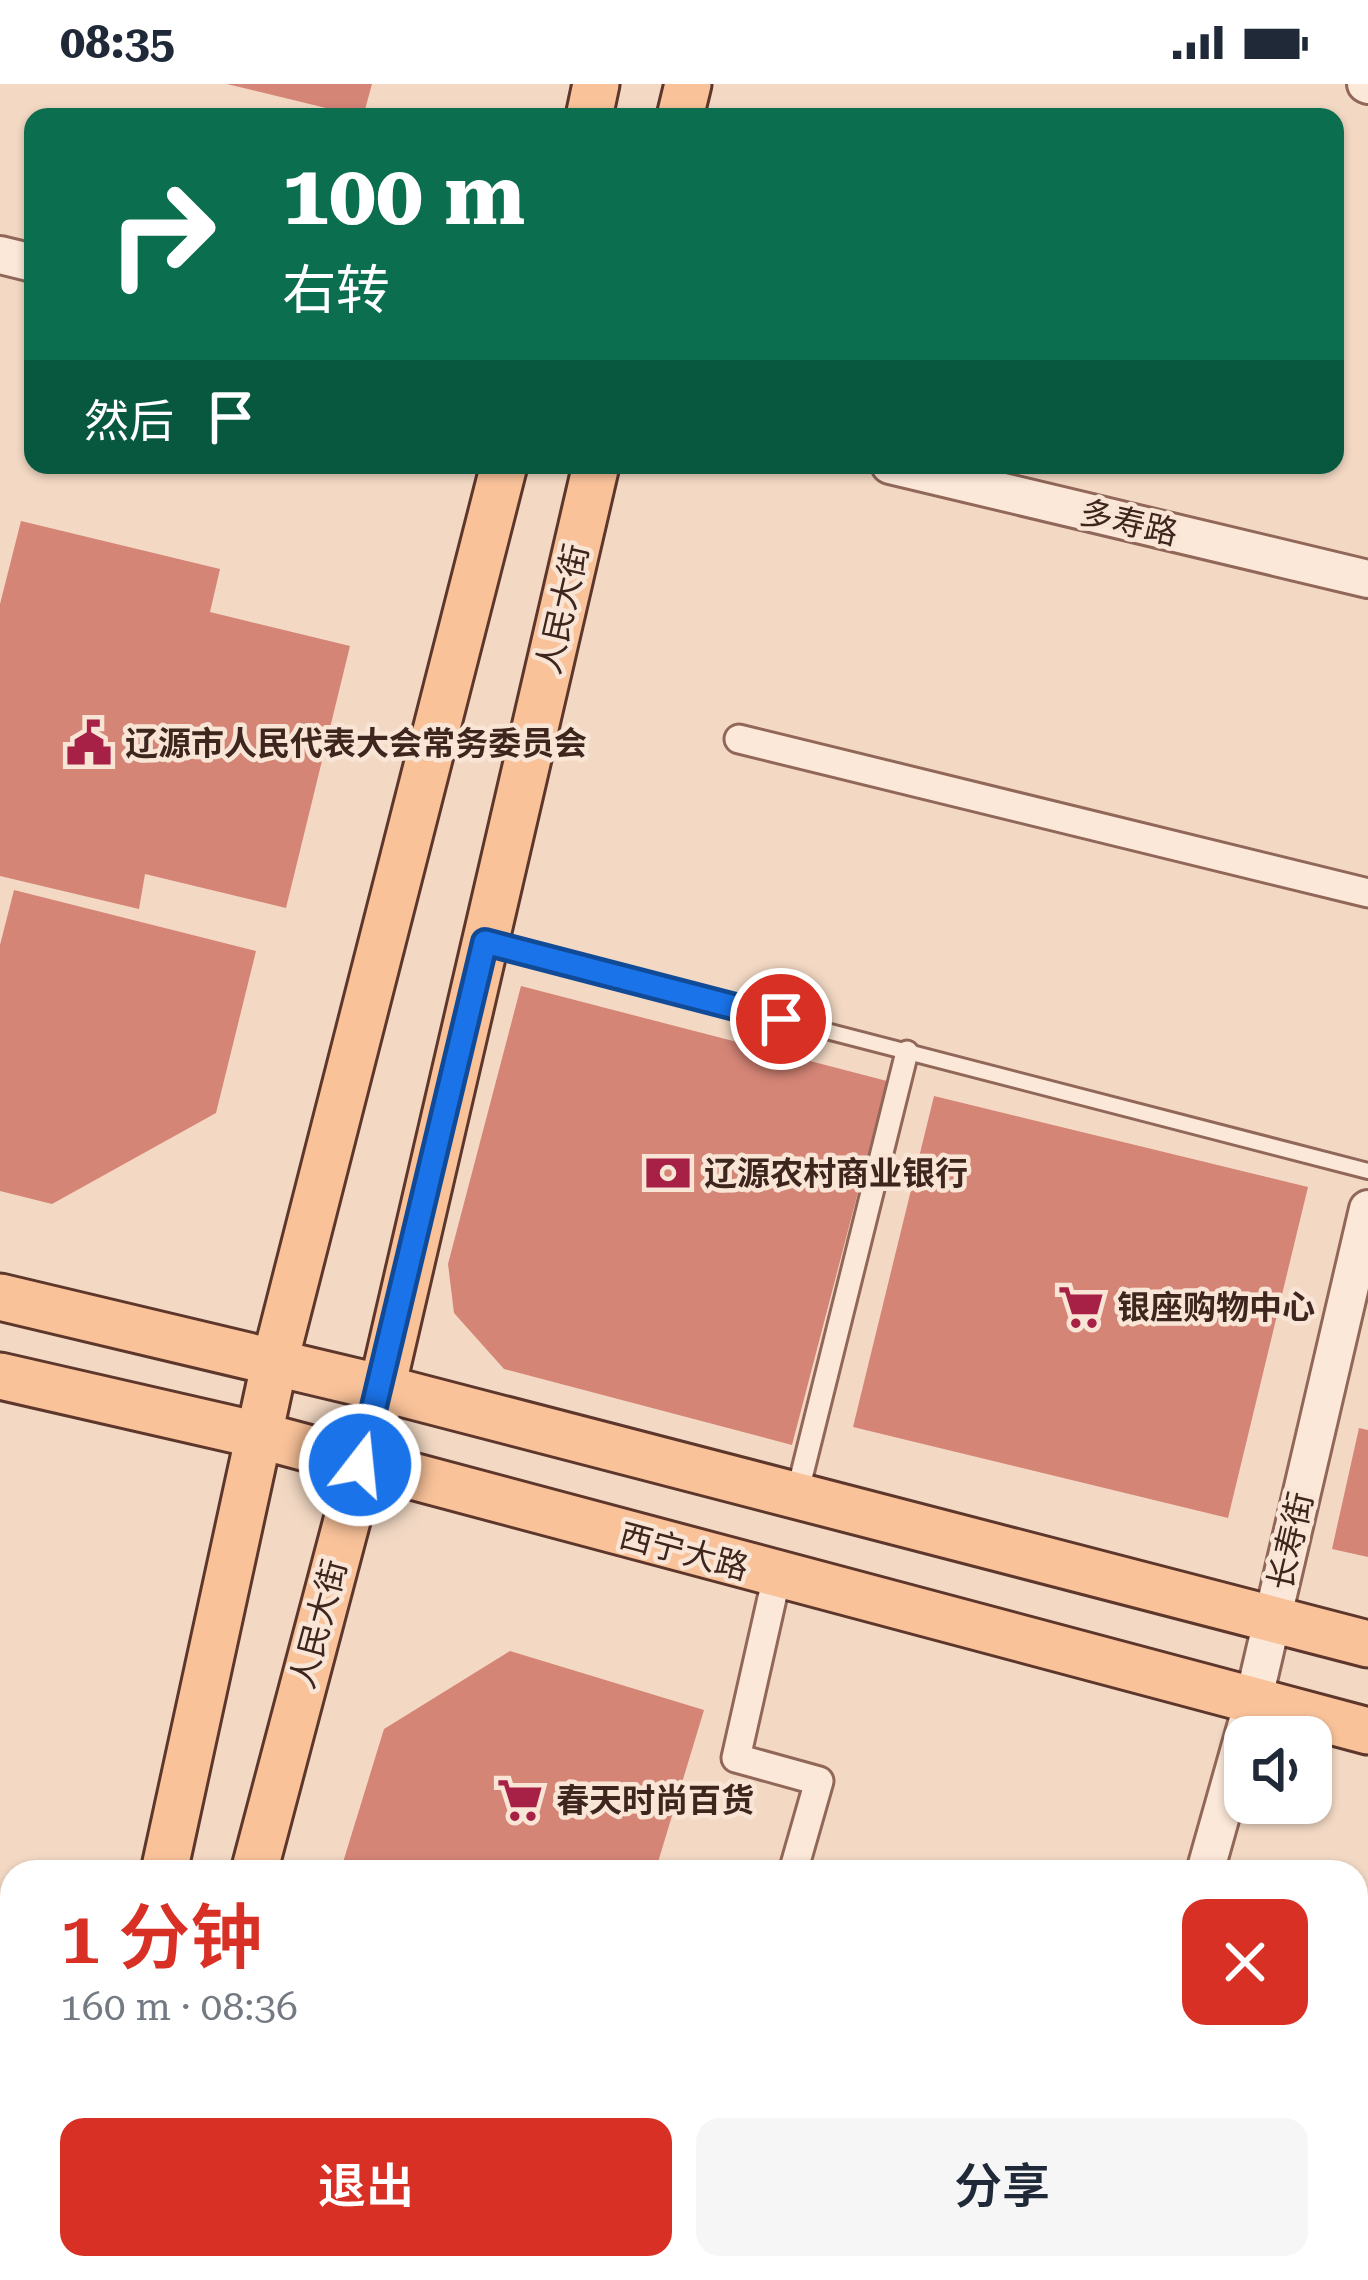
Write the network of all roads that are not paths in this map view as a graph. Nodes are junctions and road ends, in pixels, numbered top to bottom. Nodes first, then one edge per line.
1 (502, 474) edge
2 (594, 474) edge
3 (928, 474) edge
4 (1368, 579) edge
5 (739, 739) dead end
6 (1368, 893) edge
7 (485, 942) junction
8 (907, 1052) junction
9 (1368, 1171) edge
10 (1368, 1209) edge
11 (0, 1297) edge
12 (275, 1361) junction
13 (0, 1376) edge
14 (382, 1388) junction
15 (262, 1436) junction
16 (360, 1465) junction
17 (797, 1494) junction
18 (777, 1576) junction
19 (1272, 1617) junction
20 (1368, 1645) edge
21 (1253, 1702) junction
22 (1368, 1730) edge
23 (167, 1860) edge
24 (257, 1860) edge
25 (796, 1860) edge
26 (1208, 1860) edge

1 - 12 main road
2 - 7 main road, 人民大街
3 - 4 street, 多寿路
5 - 6 street
7 - 8 lane
7 - 14 main road, 人民大街
8 - 9 lane
8 - 17 street
10 - 19 street, 长寿街
11 - 12 main road
12 - 14 main road
12 - 15 main road
13 - 15 main road, 西宁大路
14 - 16 main road, 人民大街
14 - 17 main road
15 - 16 main road, 西宁大路
15 - 23 main road
16 - 18 main road, 西宁大路
16 - 24 main road, 人民大街
17 - 19 main road
18 - 21 main road, 西宁大路
18 - 25 street
19 - 20 main road
19 - 21 street, 长寿街
21 - 22 main road, 西宁大路
21 - 26 street, 长寿街

